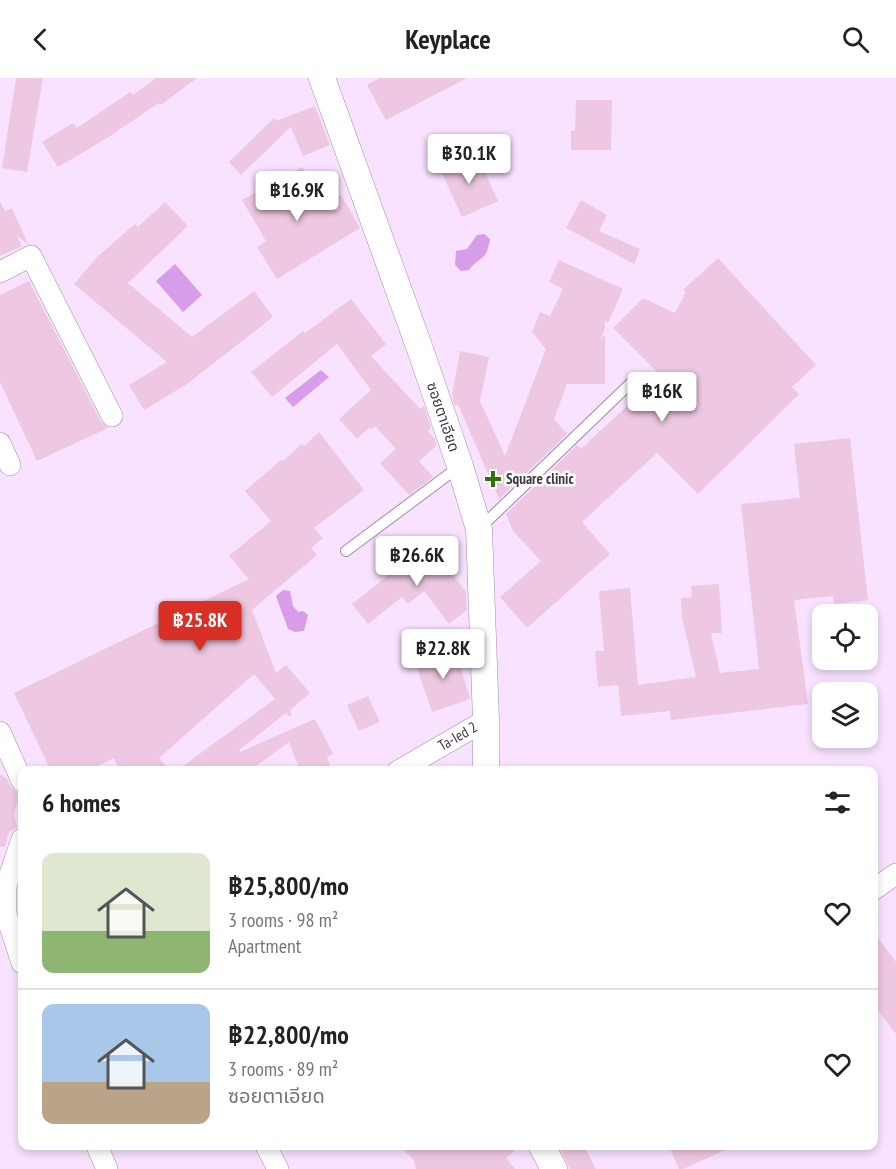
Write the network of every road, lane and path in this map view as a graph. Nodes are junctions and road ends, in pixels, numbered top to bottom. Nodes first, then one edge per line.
1 (322, 78) edge
2 (0, 272) edge
3 (635, 379) dead end
4 (112, 416) dead end
5 (0, 443) edge
6 (10, 465) dead end
7 (460, 466) junction
8 (479, 530) junction
9 (346, 551) dead end
10 (486, 720) junction
11 (0, 732) edge
12 (407, 766) edge
13 (486, 766) edge
14 (18, 772) edge
15 (18, 851) edge
16 (896, 874) edge
17 (878, 887) edge
18 (3, 895) edge
19 (18, 951) edge
20 (99, 1150) edge
21 (268, 1150) edge
22 (544, 1150) edge
23 (107, 1169) edge
24 (278, 1169) edge
25 (554, 1169) edge

1 - 7 street, ซอยตาเอียด
2 - 4 street
3 - 8 lane
5 - 6 street
7 - 8 street, ซอยตาเอียด
7 - 9 lane
8 - 10 street, ซอยตาเอียด
10 - 12 street, Ta-Ied 2
10 - 13 street, ซอยตาเอียด
11 - 14 street
15 - 18 street
16 - 17 street
18 - 19 street
20 - 23 street
21 - 24 street
22 - 25 street

